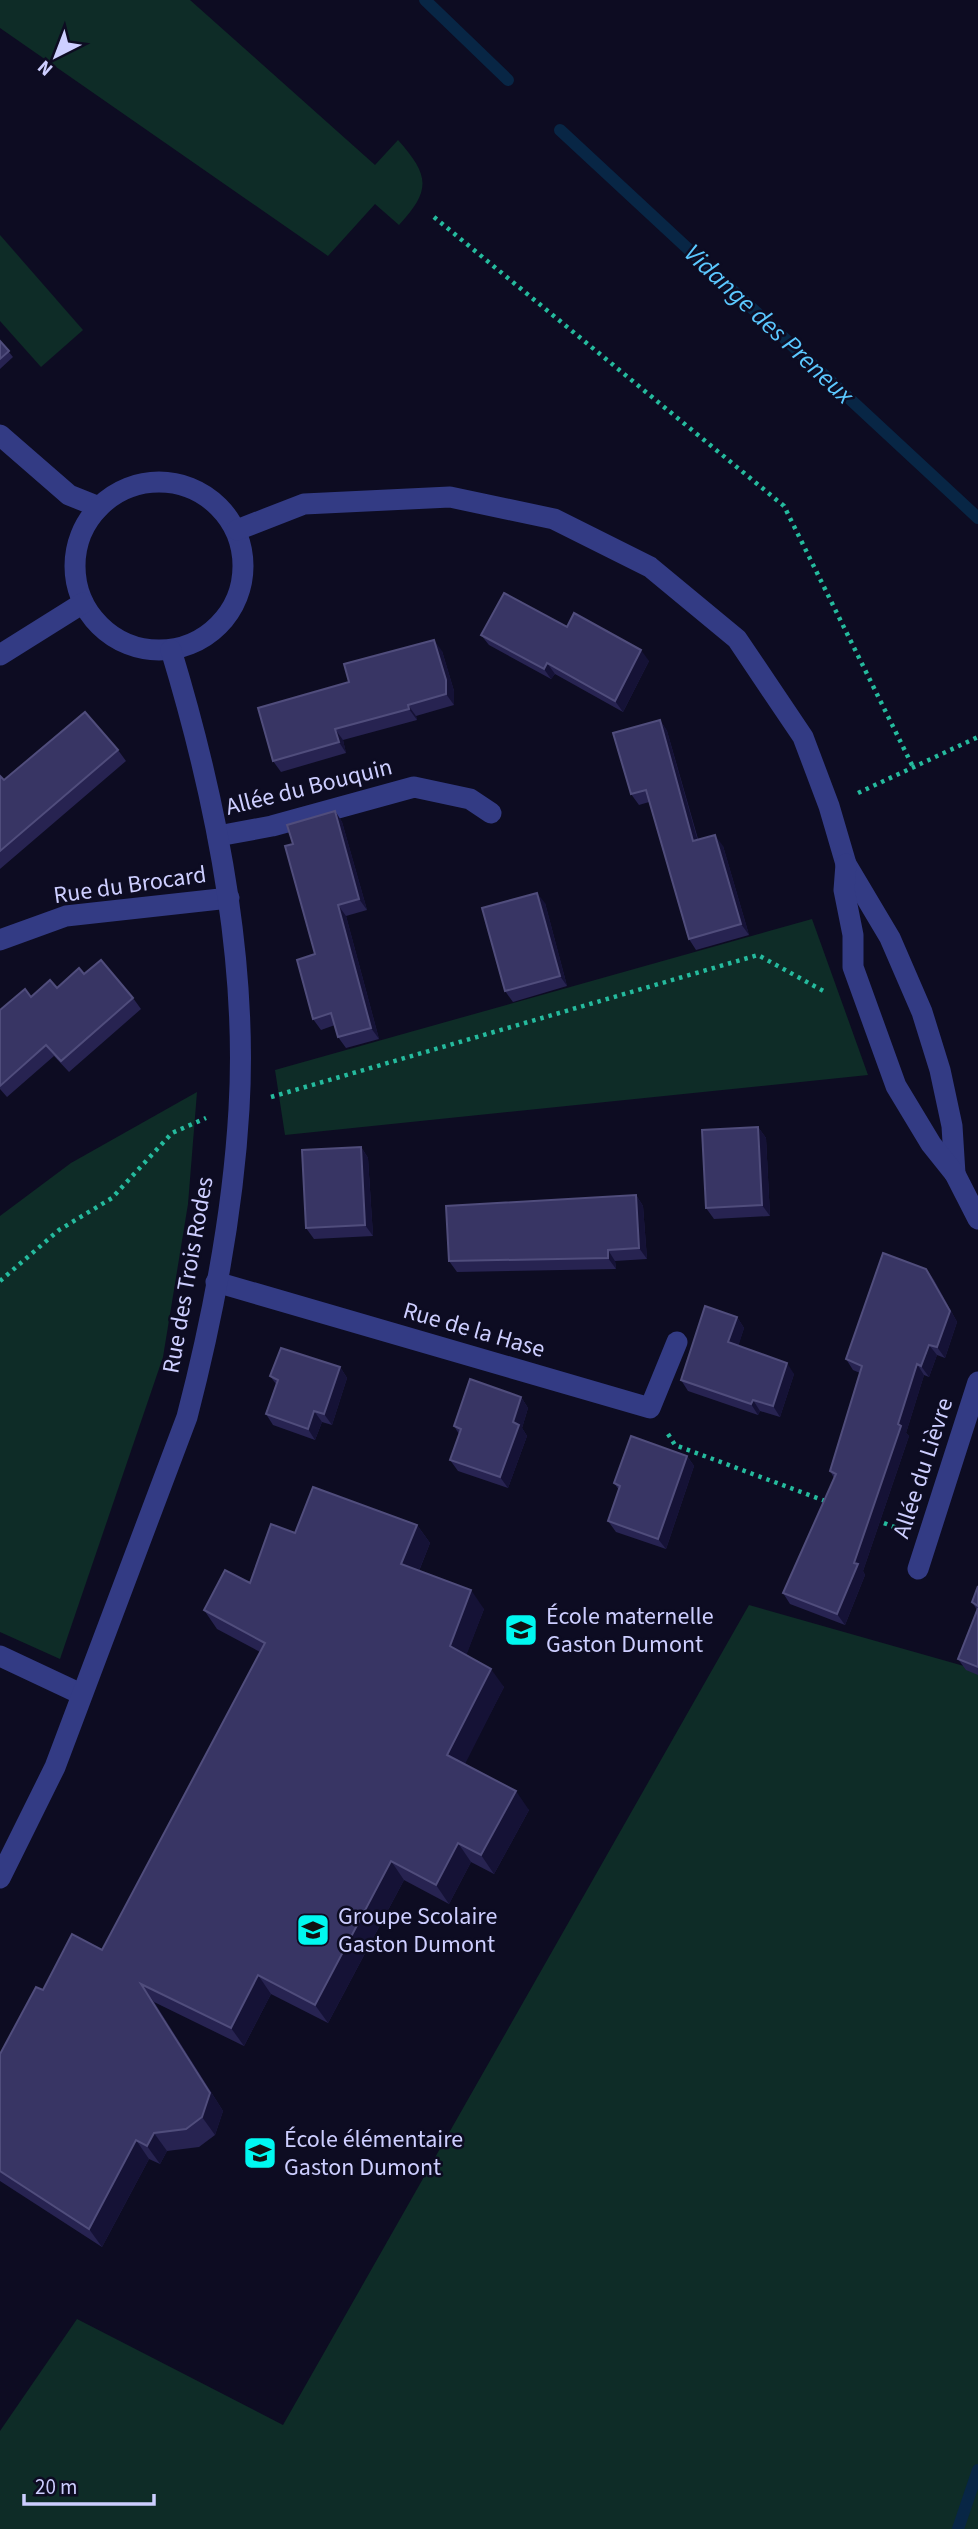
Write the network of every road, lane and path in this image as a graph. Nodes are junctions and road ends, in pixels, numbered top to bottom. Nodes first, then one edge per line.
1 (434, 218) dead end
2 (0, 435) edge
3 (99, 507) junction
4 (237, 530) junction
5 (83, 603) junction
6 (171, 650) junction
7 (0, 656) edge
8 (978, 737) edge
9 (913, 767) junction
10 (829, 806) junction
11 (491, 813) dead end
12 (218, 836) junction
13 (846, 864) junction
14 (229, 898) junction
15 (0, 940) edge
16 (839, 999) dead end
17 (269, 1097) dead end
18 (203, 1119) dead end
19 (955, 1174) junction
20 (978, 1219) edge
21 (0, 1281) edge
22 (216, 1283) junction
23 (677, 1342) dead end
24 (978, 1382) edge
25 (650, 1408) junction
26 (839, 1506) edge
27 (864, 1516) edge
28 (928, 1539) junction
29 (918, 1569) dead end
30 (0, 1656) edge
31 (81, 1694) junction
32 (0, 1878) edge

1 - 9 path
2 - 3 street
3 - 4 street
3 - 5 street
4 - 6 street
4 - 10 street
5 - 6 street
5 - 7 street
6 - 12 street, Rue des Trois Rodes
8 - 9 path
9 - 10 path
10 - 13 street
11 - 12 street, Allée du Bouquin
12 - 14 street, Rue des Trois Rodes
13 - 19 street
13 - 19 street
14 - 15 street, Rue du Brocard
14 - 22 street, Rue des Trois Rodes
16 - 17 path
18 - 21 path
19 - 20 street
22 - 25 street, Rue de la Hase
22 - 31 street, Rue des Trois Rodes
23 - 25 street
24 - 28 street, Allée du Lièvre
25 - 26 path
27 - 28 path
28 - 29 street, Allée du Lièvre
30 - 31 street
31 - 32 street, Rue des Trois Rodes

